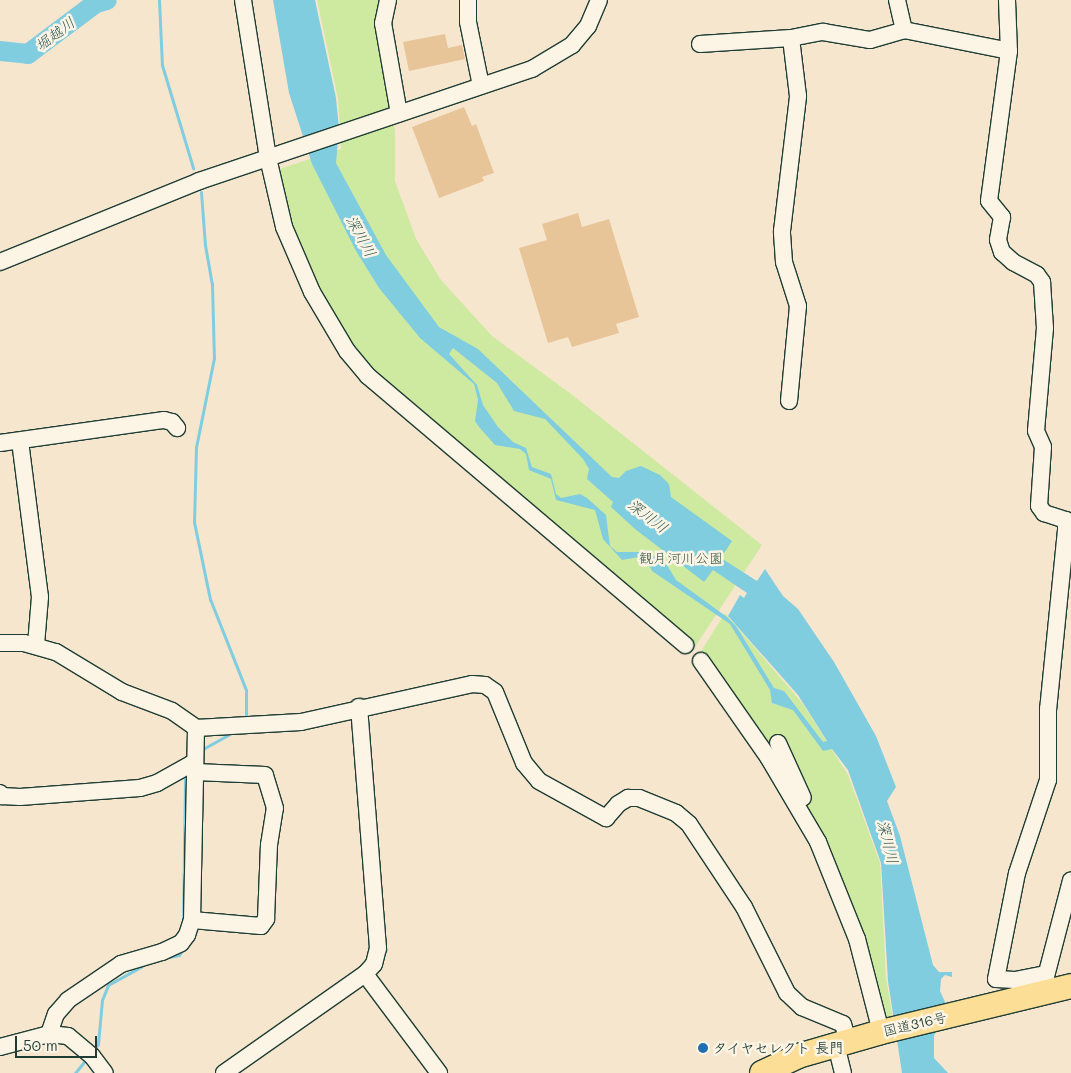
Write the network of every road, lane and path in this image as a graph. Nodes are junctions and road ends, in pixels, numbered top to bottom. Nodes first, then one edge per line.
1 (243, 0) edge
2 (388, 0) edge
3 (468, 0) edge
4 (599, 0) edge
5 (897, 0) edge
6 (1007, 0) edge
7 (904, 30) junction
8 (790, 38) junction
9 (700, 44) dead end
10 (1009, 51) junction
11 (481, 86) junction
12 (397, 115) junction
13 (271, 158) junction
14 (0, 262) edge
15 (789, 401) dead end
16 (177, 428) dead end
17 (0, 439) edge
18 (20, 440) junction
19 (0, 643) edge
20 (36, 645) junction
21 (685, 645) dead end
22 (701, 661) dead end
23 (359, 707) junction
24 (196, 728) junction
25 (778, 743) dead end
26 (195, 769) junction
27 (0, 793) edge
28 (812, 831) junction
29 (1071, 880) edge
30 (192, 920) junction
31 (364, 974) junction
32 (1044, 983) junction
33 (1071, 986) edge
34 (885, 1031) junction
35 (49, 1034) junction
36 (842, 1043) junction
37 (0, 1047) edge
38 (105, 1073) edge
39 (224, 1073) edge
40 (439, 1073) edge
41 (762, 1073) edge
42 (843, 1073) edge

1 - 13 street
2 - 12 street
3 - 11 street
4 - 11 street
5 - 7 street
6 - 10 street
7 - 8 street
7 - 10 street
8 - 9 street
8 - 15 street
10 - 32 street
11 - 12 street
12 - 13 street
13 - 14 street
13 - 21 street
16 - 18 street
17 - 18 street
18 - 20 street
19 - 20 street
20 - 24 street
22 - 28 street
23 - 24 street
23 - 31 street
23 - 36 street
24 - 26 street
25 - 28 street
26 - 27 street
26 - 30 street
26 - 30 street
28 - 34 street
29 - 32 street
30 - 35 street
31 - 39 street
31 - 40 street
32 - 33 highway, 国道316号
32 - 34 highway, 国道316号
34 - 36 highway, 国道316号
35 - 37 street
35 - 38 street
36 - 41 highway, 国道316号
36 - 42 street

